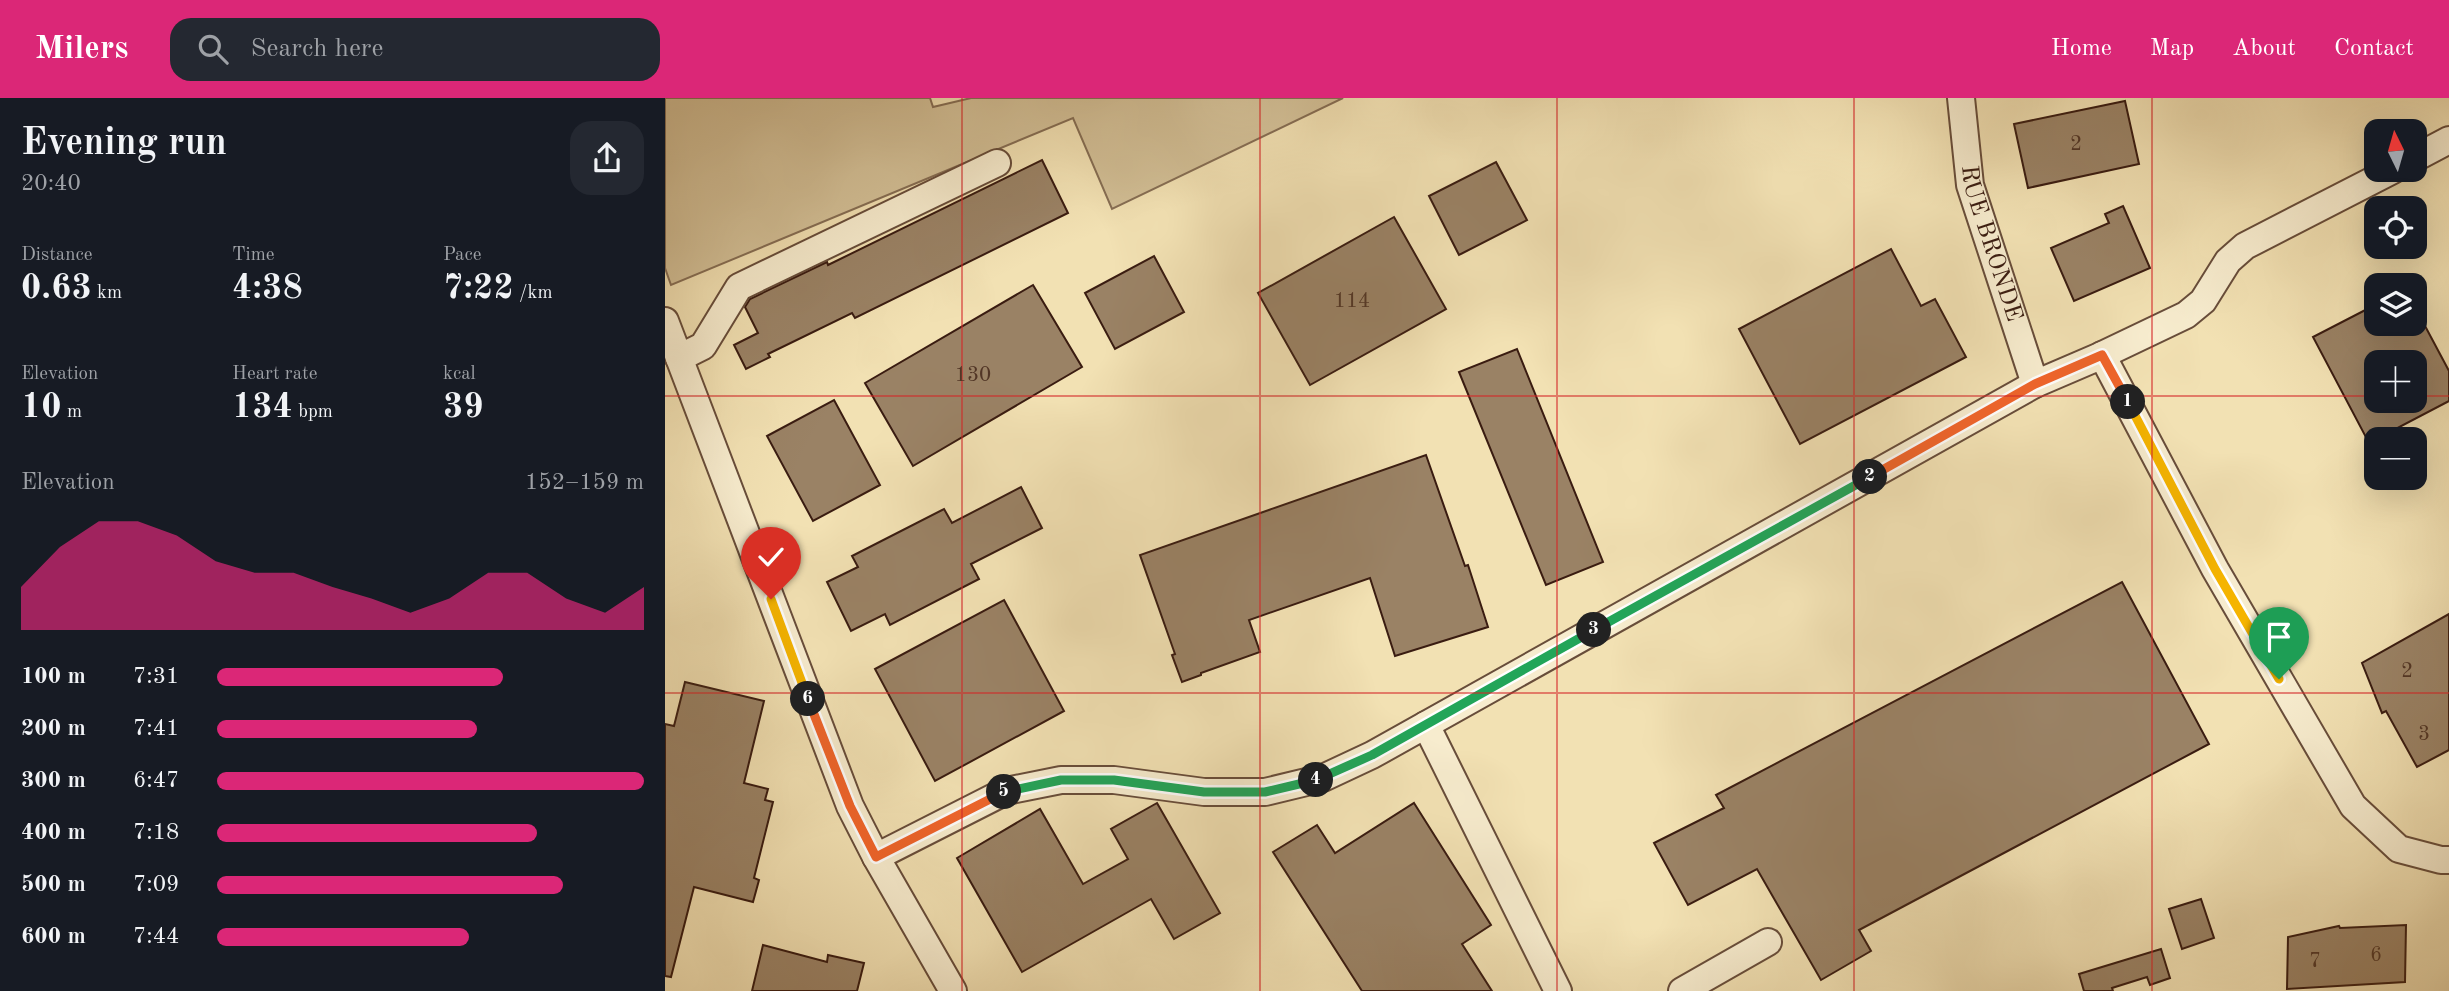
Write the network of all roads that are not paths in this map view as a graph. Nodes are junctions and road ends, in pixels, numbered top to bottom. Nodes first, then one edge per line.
1 (1961, 98) edge
2 (2449, 140) edge
3 (2427, 152) edge
4 (997, 163) dead end
5 (2370, 182) edge
6 (665, 321) edge
7 (2102, 355) junction
8 (679, 358) junction
9 (2035, 384) junction
10 (1426, 725) junction
11 (876, 857) junction
12 (2449, 860) edge
13 (1768, 942) dead end
14 (953, 991) edge
15 (1558, 991) edge
16 (1682, 991) edge

1 - 9 street, RUE BRONDE
2 - 3 street
4 - 8 street
5 - 7 street
6 - 8 street
7 - 9 street
7 - 12 street
8 - 11 street
9 - 10 street
10 - 11 street
10 - 15 street
11 - 14 street
13 - 16 street

